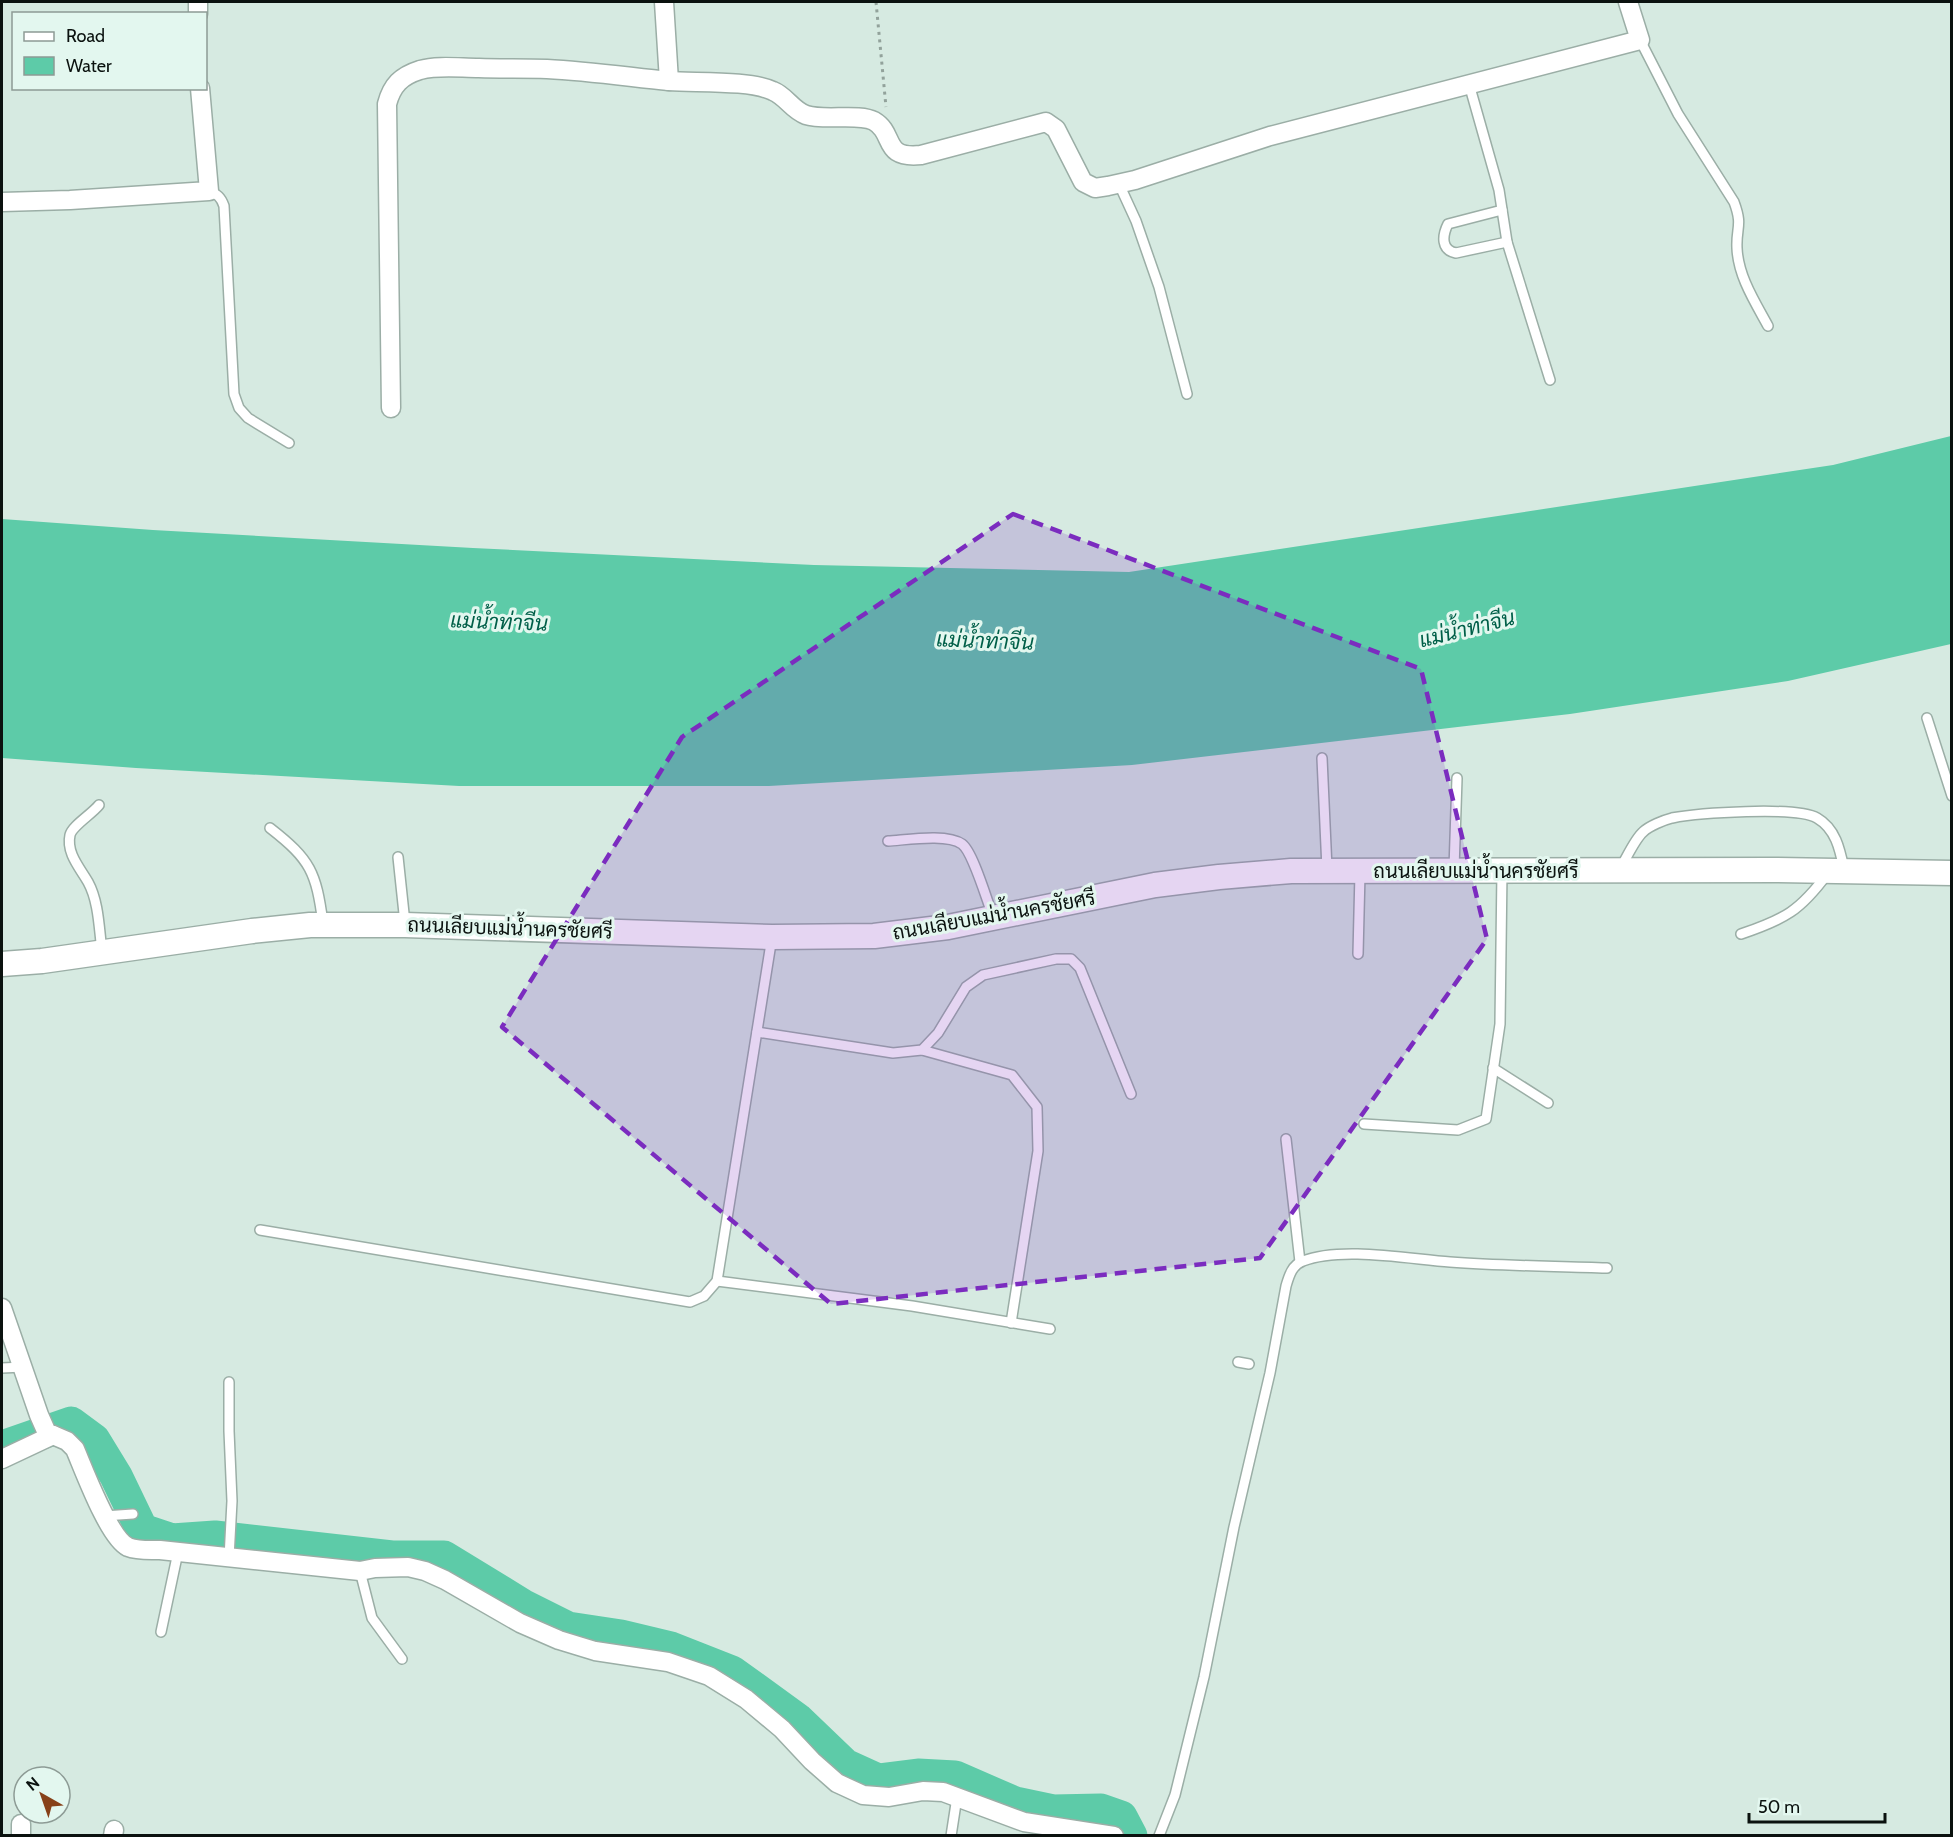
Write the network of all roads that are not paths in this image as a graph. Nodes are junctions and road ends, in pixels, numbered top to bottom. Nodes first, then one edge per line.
1 (664, 2) edge
2 (1629, 2) edge
3 (1640, 40) junction
4 (669, 81) junction
5 (1469, 84) junction
6 (200, 90) edge
7 (1119, 184) junction
8 (209, 191) junction
9 (2, 202) edge
10 (1502, 210) junction
11 (1508, 242) junction
12 (1768, 327) dead end
13 (1550, 380) dead end
14 (1187, 394) dead end
15 (391, 408) dead end
16 (289, 443) dead end
17 (1927, 718) dead end
18 (1322, 758) dead end
19 (1456, 778) dead end
20 (1952, 796) edge
21 (99, 805) dead end
22 (270, 828) dead end
23 (888, 841) dead end
24 (398, 857) dead end
25 (1327, 871) junction
26 (1360, 871) junction
27 (1454, 871) junction
28 (1502, 871) junction
29 (1837, 871) junction
30 (1618, 872) junction
31 (1952, 873) edge
32 (993, 918) junction
33 (324, 925) junction
34 (405, 925) junction
35 (1741, 934) dead end
36 (772, 937) junction
37 (103, 953) junction
38 (1358, 954) dead end
39 (2, 964) edge
40 (757, 1032) junction
41 (922, 1050) junction
42 (1493, 1068) junction
43 (1131, 1094) dead end
44 (1548, 1103) dead end
45 (1364, 1124) dead end
46 (1286, 1139) dead end
47 (260, 1230) dead end
48 (1300, 1262) junction
49 (1607, 1268) dead end
50 (717, 1281) junction
51 (2, 1308) edge
52 (1011, 1323) junction
53 (1050, 1329) dead end
54 (1238, 1362) dead end
55 (1250, 1364) dead end
56 (23, 1367) junction
57 (2, 1368) edge
58 (229, 1382) dead end
59 (50, 1434) junction
60 (2, 1459) edge
61 (130, 1514) dead end
62 (108, 1516) junction
63 (178, 1552) junction
64 (230, 1552) junction
65 (360, 1571) junction
66 (161, 1632) dead end
67 (402, 1659) dead end
68 (957, 1797) junction
69 (1107, 1835) edge
70 (951, 1836) edge
71 (1159, 1836) edge

1 - 4 street
2 - 3 street
3 - 5 street
3 - 12 lane
4 - 7 street
4 - 15 street
5 - 7 street
5 - 10 lane
6 - 8 street
7 - 14 lane
8 - 9 street
8 - 16 lane
10 - 11 lane
10 - 11 lane
11 - 13 lane
17 - 20 lane
18 - 25 lane
19 - 27 lane
21 - 37 lane
22 - 33 lane
23 - 32 lane
24 - 34 lane
25 - 26 main road, ถนนเลียบแม่น้ำนครชัยศรี
25 - 32 main road, ถนนเลียบแม่น้ำนครชัยศรี
26 - 27 main road, ถนนเลียบแม่น้ำนครชัยศรี
26 - 38 lane
27 - 28 main road, ถนนเลียบแม่น้ำนครชัยศรี
28 - 30 main road, ถนนเลียบแม่น้ำนครชัยศรี
28 - 42 lane
29 - 30 main road, ถนนเลียบแม่น้ำนครชัยศรี
29 - 30 lane
29 - 31 main road, ถนนเลียบแม่น้ำนครชัยศรี
29 - 35 lane
32 - 36 main road, ถนนเลียบแม่น้ำนครชัยศรี
33 - 34 main road, ถนนเลียบแม่น้ำนครชัยศรี
33 - 37 main road, ถนนเลียบแม่น้ำนครชัยศรี
34 - 36 main road, ถนนเลียบแม่น้ำนครชัยศรี
36 - 40 lane
37 - 39 main road, ถนนเลียบแม่น้ำนครชัยศรี
40 - 41 lane
40 - 50 lane
41 - 43 lane
41 - 52 lane
42 - 44 lane
42 - 45 lane
46 - 48 lane
47 - 50 lane
48 - 49 lane
48 - 71 lane
50 - 52 lane
51 - 56 street
52 - 53 lane
54 - 55 lane
56 - 57 lane
56 - 59 street
58 - 64 lane
59 - 60 street
59 - 62 street
61 - 62 lane
62 - 63 street
63 - 64 street
63 - 66 lane
64 - 65 street
65 - 67 lane
65 - 68 street
68 - 69 street
68 - 70 lane

